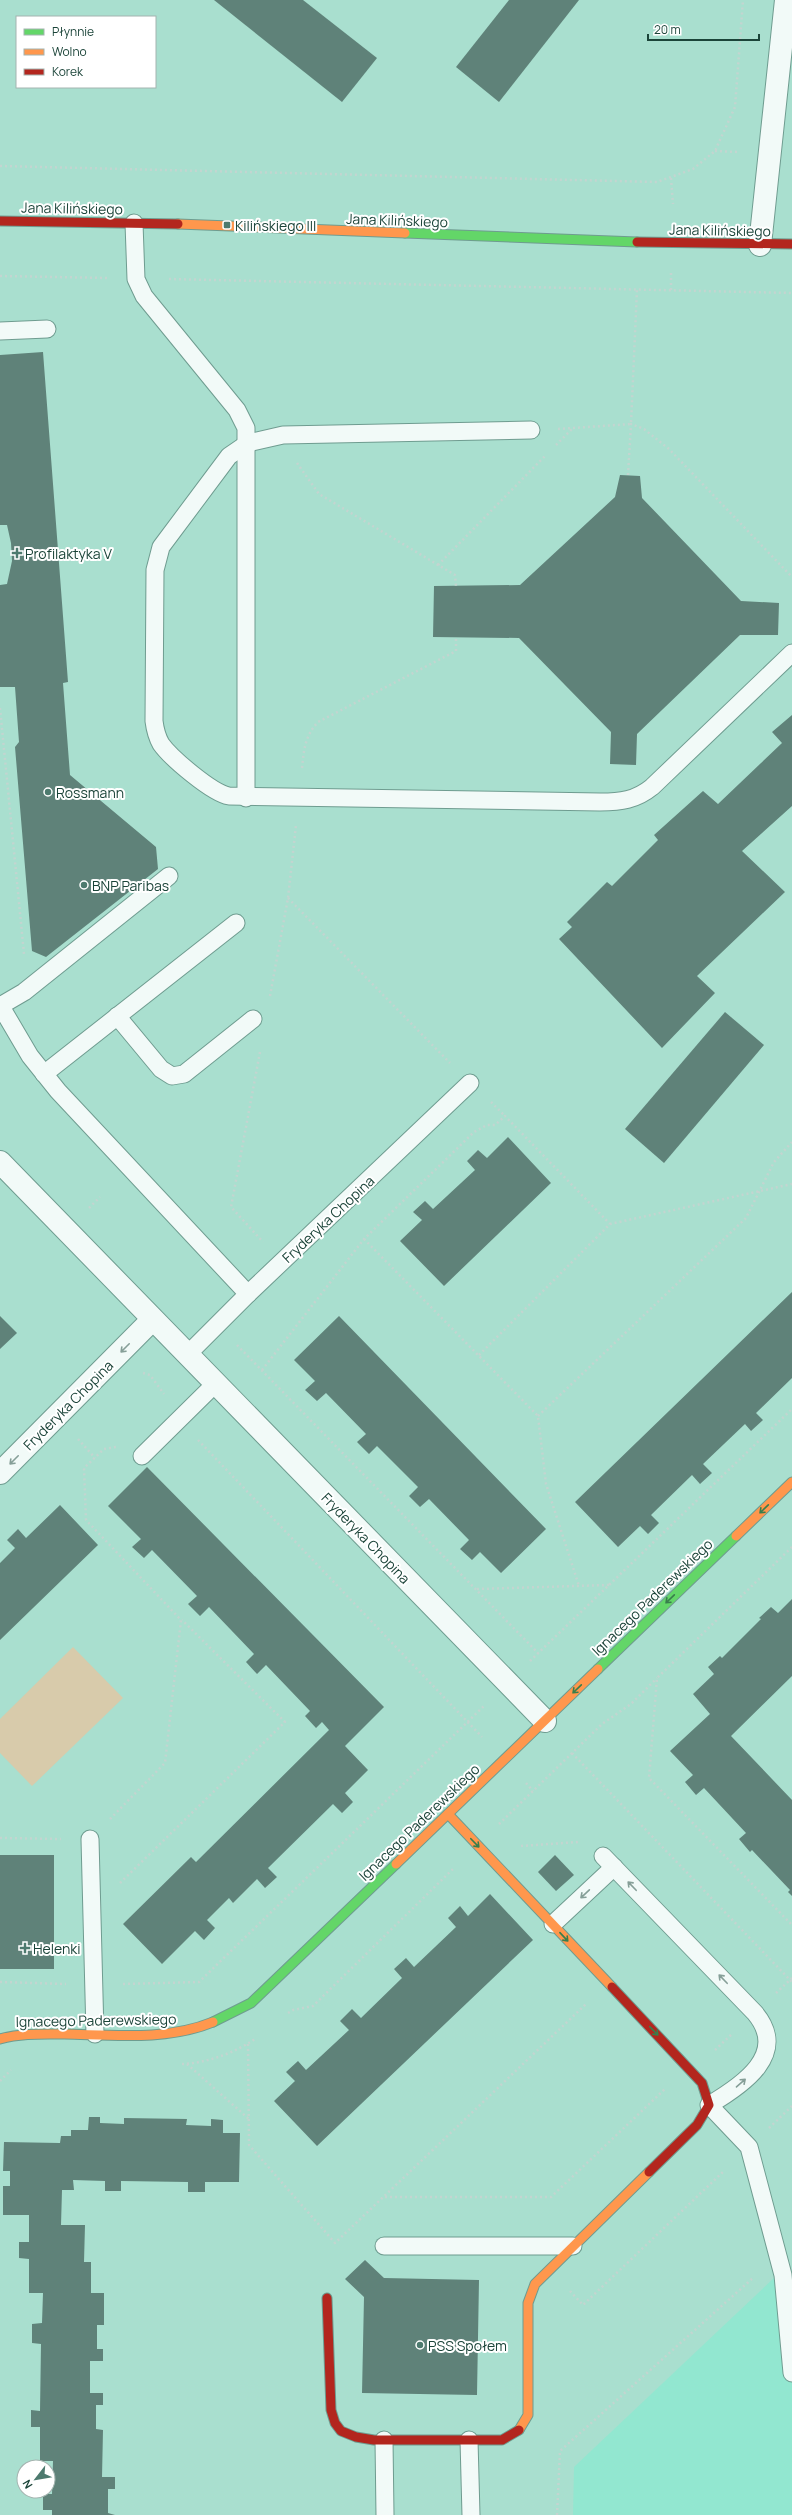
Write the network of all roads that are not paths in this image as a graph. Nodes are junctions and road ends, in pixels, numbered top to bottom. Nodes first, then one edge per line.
1 (786, 0) edge
2 (787, 43) edge
3 (0, 221) edge
4 (134, 223) junction
5 (792, 244) edge
6 (760, 245) junction
7 (47, 329) dead end
8 (0, 332) edge
9 (531, 430) road end
10 (248, 443) junction
11 (792, 653) edge
12 (246, 798) junction
13 (169, 876) dead end
14 (236, 923) dead end
15 (0, 1005) edge
16 (117, 1016) junction
17 (253, 1019) dead end
18 (44, 1074) junction
19 (470, 1083) road end
20 (0, 1162) edge
21 (248, 1294) junction
22 (152, 1320) junction
23 (187, 1355) junction
24 (215, 1384) junction
25 (142, 1456) dead end
26 (0, 1473) edge
27 (792, 1482) edge
28 (545, 1721) junction
29 (448, 1814) junction
30 (90, 1839) road end
31 (553, 1924) junction
32 (95, 2034) junction
33 (0, 2038) edge
34 (709, 2105) junction
35 (384, 2246) dead end
36 (573, 2246) junction
37 (326, 2298) dead end
38 (792, 2373) edge
39 (384, 2440) junction
40 (470, 2440) junction
41 (385, 2515) edge
42 (470, 2515) edge

1 - 2 street
2 - 6 street
3 - 4 street, Jana Kilińskiego
4 - 6 street, Jana Kilińskiego
4 - 10 lane
5 - 6 street, Jana Kilińskiego
7 - 8 lane
9 - 10 lane
10 - 12 lane
10 - 12 lane
11 - 12 lane
13 - 15 lane
14 - 16 lane
15 - 18 lane
16 - 17 lane
16 - 18 lane
18 - 21 lane
19 - 21 lane, Fryderyka Chopina
20 - 22 street, Fryderyka Chopina
21 - 23 lane, Fryderyka Chopina
22 - 23 street, Fryderyka Chopina
22 -> 26 street, Fryderyka Chopina
23 - 24 street, Fryderyka Chopina
24 - 25 lane
24 - 28 street, Fryderyka Chopina
27 -> 28 street, Ignacego Paderewskiego
28 - 29 street, Ignacego Paderewskiego
29 -> 31 street
29 - 32 street, Ignacego Paderewskiego
30 - 32 lane
31 -> 34 street
34 -> 31 lane
32 - 33 street, Ignacego Paderewskiego
34 - 36 street
34 - 38 lane
35 - 36 lane
36 - 40 street
37 - 39 street
39 - 40 street
39 - 41 lane
40 - 42 lane

